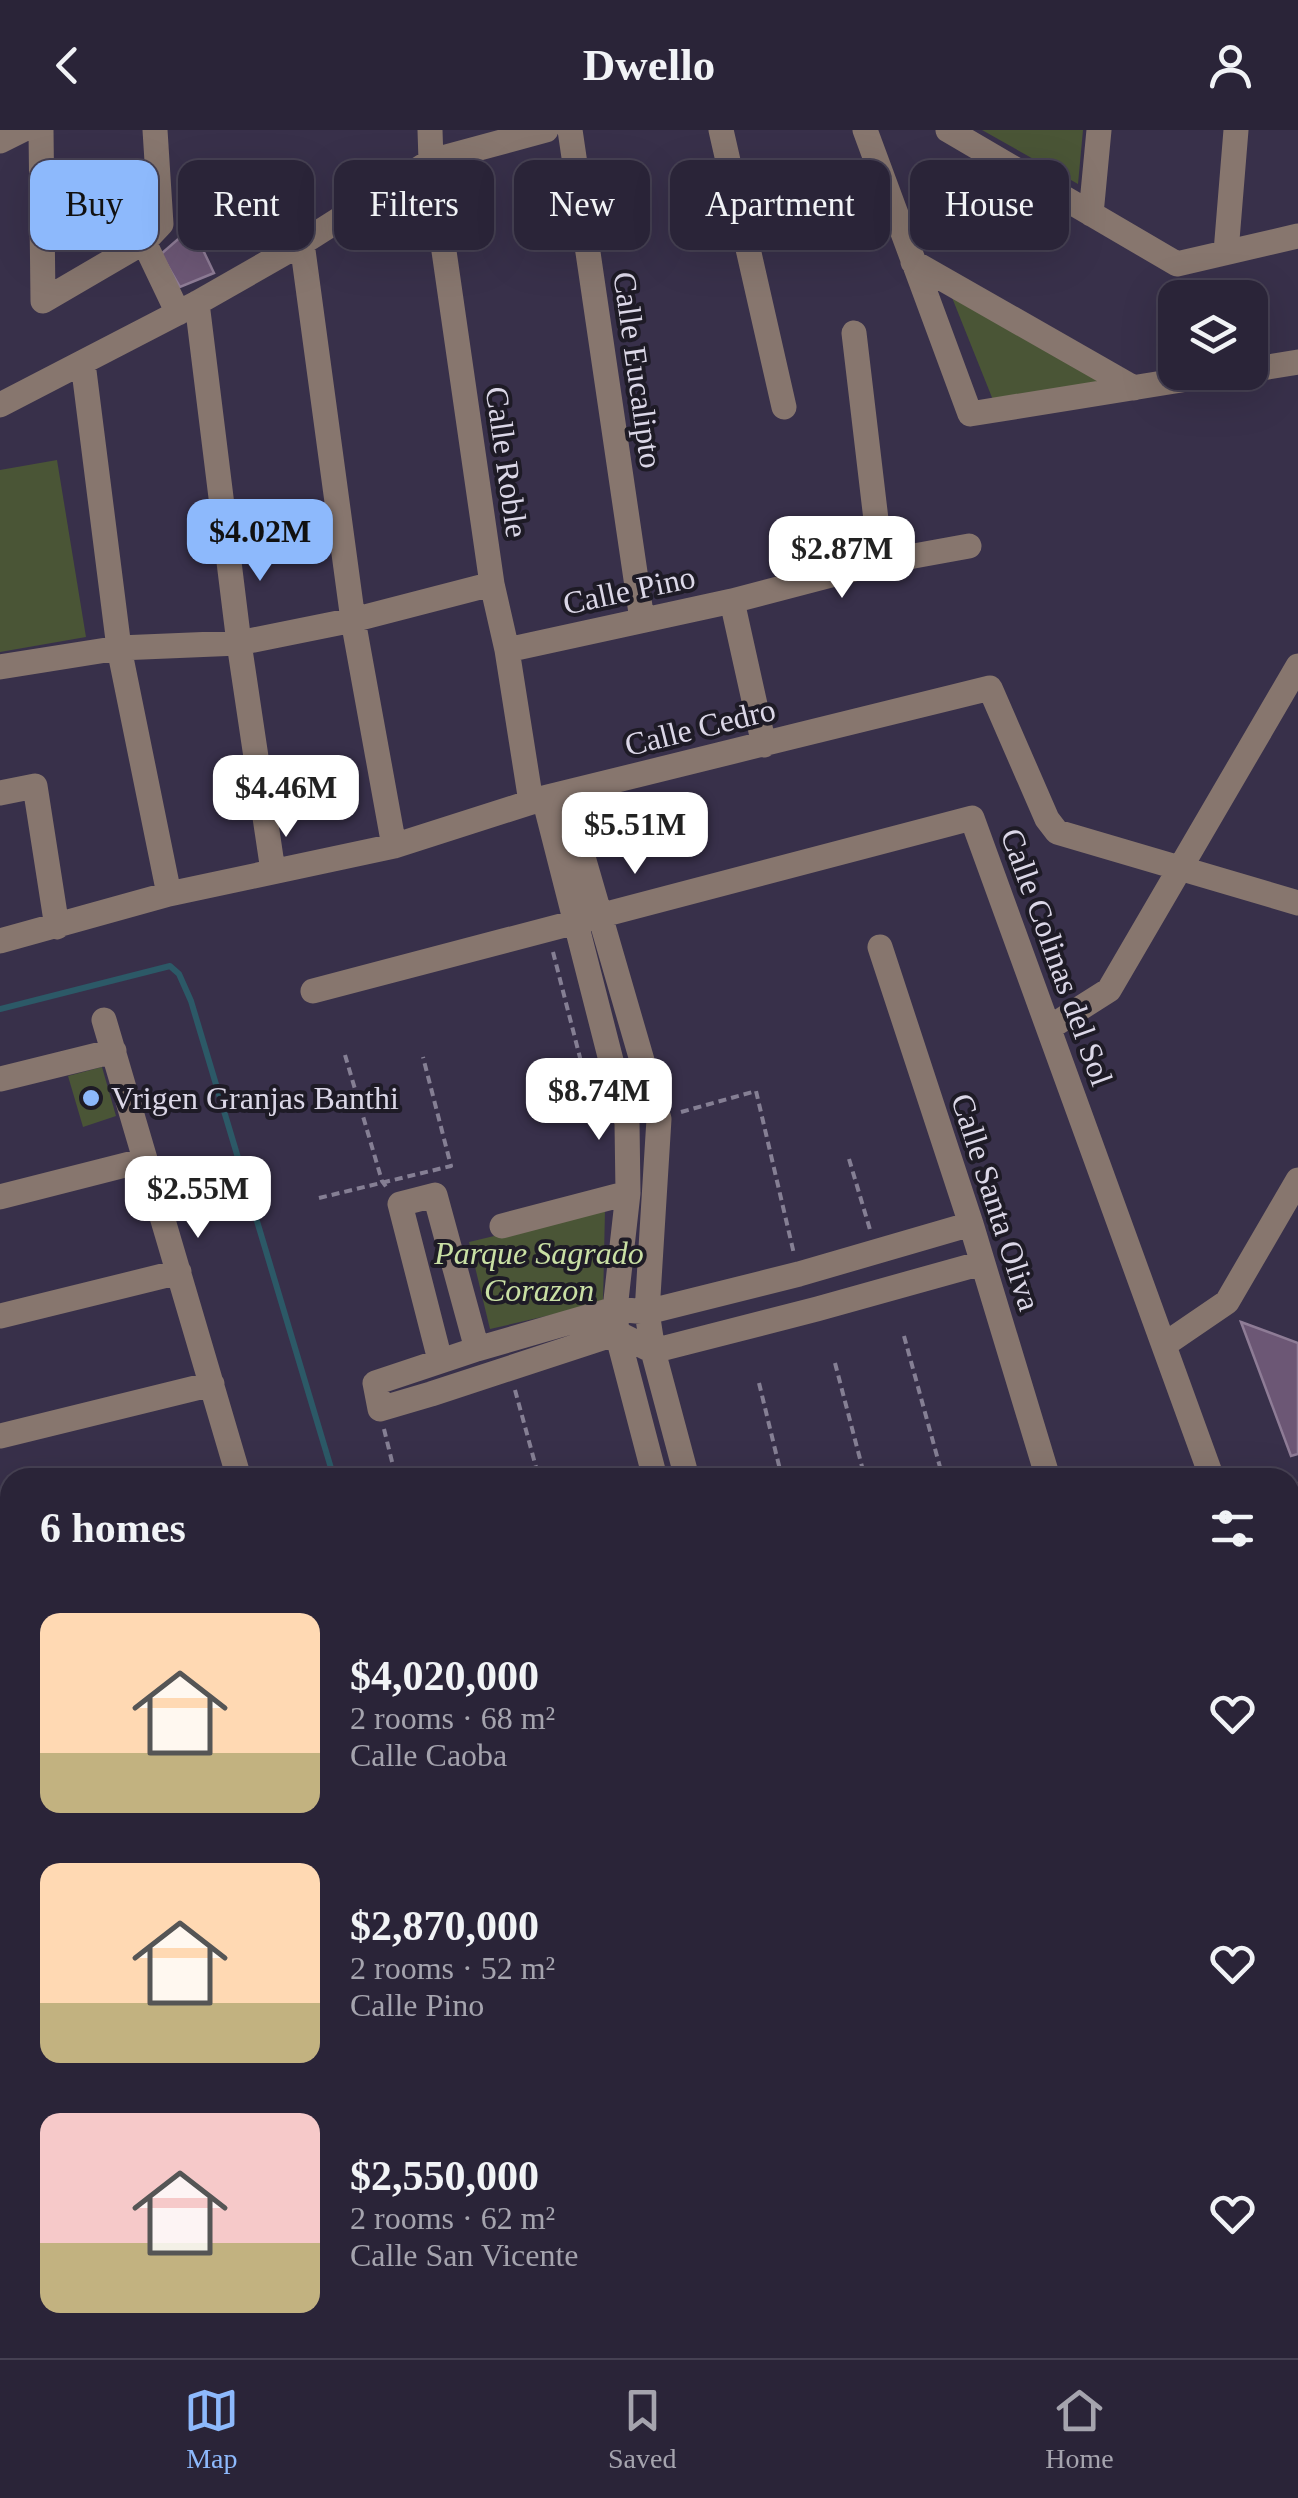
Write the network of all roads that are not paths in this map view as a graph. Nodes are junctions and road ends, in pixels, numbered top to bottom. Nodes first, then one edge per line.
1 (22, 130) edge
2 (41, 130) edge
3 (155, 130) edge
4 (430, 130) edge
5 (546, 130) edge
6 (570, 130) edge
7 (720, 130) edge
8 (864, 130) edge
9 (948, 130) edge
10 (1099, 130) edge
11 (1236, 130) edge
12 (0, 141) edge
13 (41, 160) edge
14 (154, 160) edge
15 (431, 160) edge
16 (435, 160) edge
17 (1092, 214) junction
18 (1298, 236) edge
19 (158, 246) edge
20 (42, 250) edge
21 (125, 250) edge
22 (290, 250) edge
23 (303, 250) edge
24 (444, 250) edge
25 (1226, 252) junction
26 (913, 262) junction
27 (187, 308) junction
28 (854, 334) dead end
29 (83, 362) junction
30 (1298, 362) edge
31 (1268, 367) edge
32 (1158, 384) edge
33 (1134, 388) junction
34 (0, 405) edge
35 (784, 407) dead end
36 (969, 546) dead end
37 (881, 562) junction
38 (492, 584) junction
39 (732, 601) junction
40 (353, 620) junction
41 (642, 620) junction
42 (240, 644) junction
43 (119, 648) junction
44 (507, 650) junction
45 (1298, 666) edge
46 (0, 667) edge
47 (764, 745) junction
48 (0, 793) edge
49 (547, 798) junction
50 (394, 846) junction
51 (1182, 869) junction
52 (272, 871) junction
53 (169, 894) junction
54 (1298, 904) edge
55 (601, 915) junction
56 (576, 922) junction
57 (57, 927) junction
58 (0, 941) edge
59 (880, 947) dead end
60 (312, 990) dead end
61 (104, 1020) dead end
62 (1048, 1028) junction
63 (114, 1051) junction
64 (0, 1079) edge
65 (145, 1160) junction
66 (1298, 1180) edge
67 (628, 1194) junction
68 (0, 1196) edge
69 (971, 1224) junction
70 (502, 1226) dead end
71 (982, 1263) junction
72 (179, 1272) junction
73 (646, 1312) junction
74 (0, 1316) edge
75 (616, 1321) junction
76 (1164, 1345) junction
77 (478, 1349) junction
78 (653, 1351) junction
79 (440, 1360) junction
80 (212, 1384) junction
81 (0, 1436) edge
82 (236, 1468) edge
83 (653, 1468) edge
84 (684, 1468) edge
85 (1045, 1468) edge
86 (1208, 1468) edge

1 - 12 street
2 - 13 street
3 - 14 street
4 - 15 street, Calle Roble
5 - 16 street
6 - 41 street, Calle Eucalipto
7 - 35 street
8 - 26 street
9 - 17 street
10 - 17 street
11 - 25 street
17 - 25 street
18 - 25 street
19 - 27 street
20 - 21 street
22 - 27 street
23 - 40 street
24 - 38 street, Calle Roble
26 - 33 street
26 - 33 street
27 - 29 street
27 - 42 street
28 - 37 street
29 - 34 street
29 - 43 street
30 - 31 street
32 - 33 street
36 - 37 street, Calle Pino
37 - 39 street, Calle Pino
38 - 40 street
38 - 44 street, Calle Roble
39 - 41 street, Calle Pino
39 - 47 street
40 - 42 street
40 - 50 street
41 - 44 street, Calle Pino
42 - 43 street
42 - 52 street
43 - 46 street
43 - 53 street
44 - 49 street, Calle Roble
45 - 51 street
47 - 49 street, Calle Cedro
47 - 51 street, Calle Cedro
48 - 57 street
49 - 50 street, Calle Cedro
49 - 55 street
49 - 56 street
50 - 52 street, Calle Cedro
51 - 54 street
51 - 62 street
52 - 53 street, Calle Cedro
53 - 57 street, Calle Cedro
55 - 56 street, Calle Colinas del Sol
55 - 62 street, Calle Colinas del Sol
55 - 73 street
56 - 60 street, Calle Colinas del Sol
56 - 67 street
57 - 58 street, Calle Cedro
59 - 69 street, Calle Santa Oliva
61 - 63 street
62 - 76 street, Calle Colinas del Sol
63 - 64 street
63 - 65 street
65 - 68 street
65 - 72 street
66 - 76 street
67 - 70 street
67 - 75 street
69 - 71 street, Calle Santa Oliva
69 - 73 street
71 - 78 street
71 - 85 street, Calle Santa Oliva
72 - 74 street
72 - 80 street
73 - 75 street
73 - 78 street
75 - 77 street
75 - 78 street
75 - 79 street
75 - 83 street
76 - 86 street, Calle Colinas del Sol
77 - 79 street
77 - 79 street
78 - 84 street
80 - 81 street
80 - 82 street

